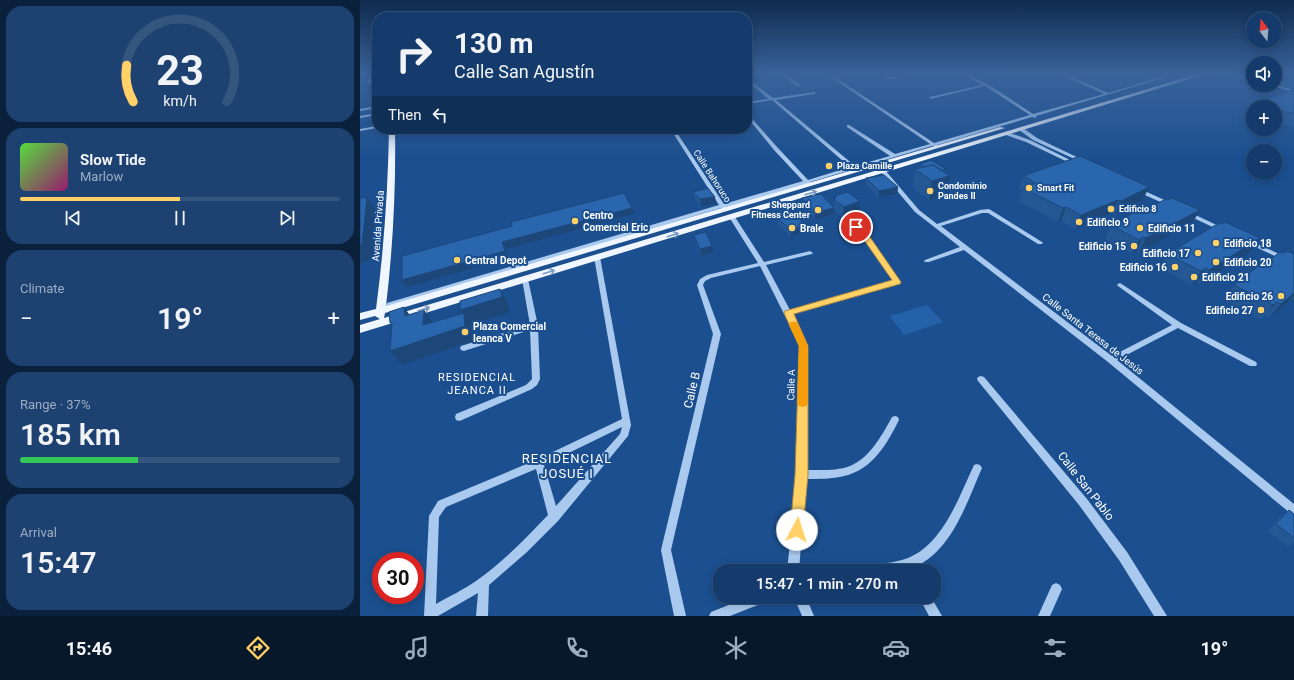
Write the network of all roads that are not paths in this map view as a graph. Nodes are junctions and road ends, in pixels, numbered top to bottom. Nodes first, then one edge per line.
1 (775, 102) edge
2 (869, 102) edge
3 (1012, 102) edge
4 (1088, 102) edge
5 (1113, 102) edge
6 (372, 108) edge
7 (360, 110) edge
8 (372, 115) edge
9 (360, 117) edge
10 (1035, 117) junction
11 (752, 120) edge
12 (848, 126) dead end
13 (372, 128) edge
14 (360, 130) edge
15 (1021, 130) junction
16 (392, 134) edge
17 (676, 134) edge
18 (1008, 134) junction
19 (935, 146) junction
20 (894, 156) junction
21 (1089, 164) edge
22 (1082, 166) edge
23 (854, 168) junction
24 (883, 171) junction
25 (808, 183) junction
26 (1134, 188) edge
27 (1173, 206) edge
28 (724, 208) junction
29 (1180, 209) edge
30 (732, 217) junction
31 (936, 226) junction
32 (856, 227) dead end
33 (1232, 234) edge
34 (1238, 237) edge
35 (1040, 243) dead end
36 (964, 248) junction
37 (810, 253) dead end
38 (597, 257) junction
39 (927, 261) dead end
40 (1294, 263) edge
41 (762, 264) junction
42 (525, 279) junction
43 (1120, 285) dead end
44 (381, 310) junction
45 (788, 313) junction
46 (360, 314) edge
47 (360, 317) edge
48 (379, 323) junction
49 (1178, 325) junction
50 (534, 326) junction
51 (360, 329) edge
52 (464, 348) dead end
53 (1111, 360) junction
54 (1253, 364) dead end
55 (981, 379) dead end
56 (459, 416) dead end
57 (626, 420) junction
58 (895, 420) dead end
59 (539, 463) junction
60 (977, 468) dead end
61 (802, 475) junction
62 (1294, 510) edge
63 (554, 517) junction
64 (794, 564) edge
65 (914, 564) edge
66 (484, 582) junction
67 (1056, 589) dead end
68 (746, 604) edge
69 (803, 604) edge
70 (929, 604) edge
71 (430, 615) edge
72 (482, 616) edge
73 (680, 616) edge
74 (715, 616) edge
75 (808, 616) edge
76 (936, 616) edge
77 (1044, 616) edge
78 (1161, 616) edge

1 - 23 street
2 - 19 street
3 - 10 street
4 - 10 main road
5 - 15 main road
6 - 7 street
8 - 9 street
10 - 19 main road
11 - 25 street
12 - 20 street
13 - 14 street
15 - 18 main road
15 - 21 street
16 - 44 main road, Avenida Privada
17 - 28 street, Calle Bahoruco
18 - 22 street
18 - 24 main road
19 - 20 street
19 - 25 main road
20 - 23 street
23 - 25 street
30 -> 24 main road
24 - 31 street, Calle Santa Teresa de Jesús
25 - 28 main road
26 - 27 street
28 - 44 main road
29 - 33 street
38 -> 30 main road
30 - 41 street, Calle A
31 - 35 street
31 - 36 street, Calle Santa Teresa de Jesús
32 - 45 street
34 - 40 street
36 - 39 street
36 - 53 street, Calle Santa Teresa de Jesús
37 - 41 street, Calle B
42 -> 38 main road
38 - 57 street
41 - 45 street, Calle A
41 - 73 street, Calle B
48 -> 42 main road
42 - 50 street
43 - 49 street
44 - 46 street
44 - 47 main road
44 - 48 main road, Avenida Privada
45 - 61 street, Calle A
48 - 51 main road
49 - 53 street
49 - 54 street
50 - 52 street
50 - 56 street
53 - 62 street, Calle Santa Teresa de Jesús
55 - 78 street, Calle San Pablo
57 - 59 street
57 - 63 street
58 - 61 street
59 - 63 street
59 - 71 street
60 - 65 street
61 - 64 street, Calle A
63 - 66 street
66 - 71 street
66 - 72 street
67 - 77 street
68 - 74 street
69 - 75 street
70 - 76 street

